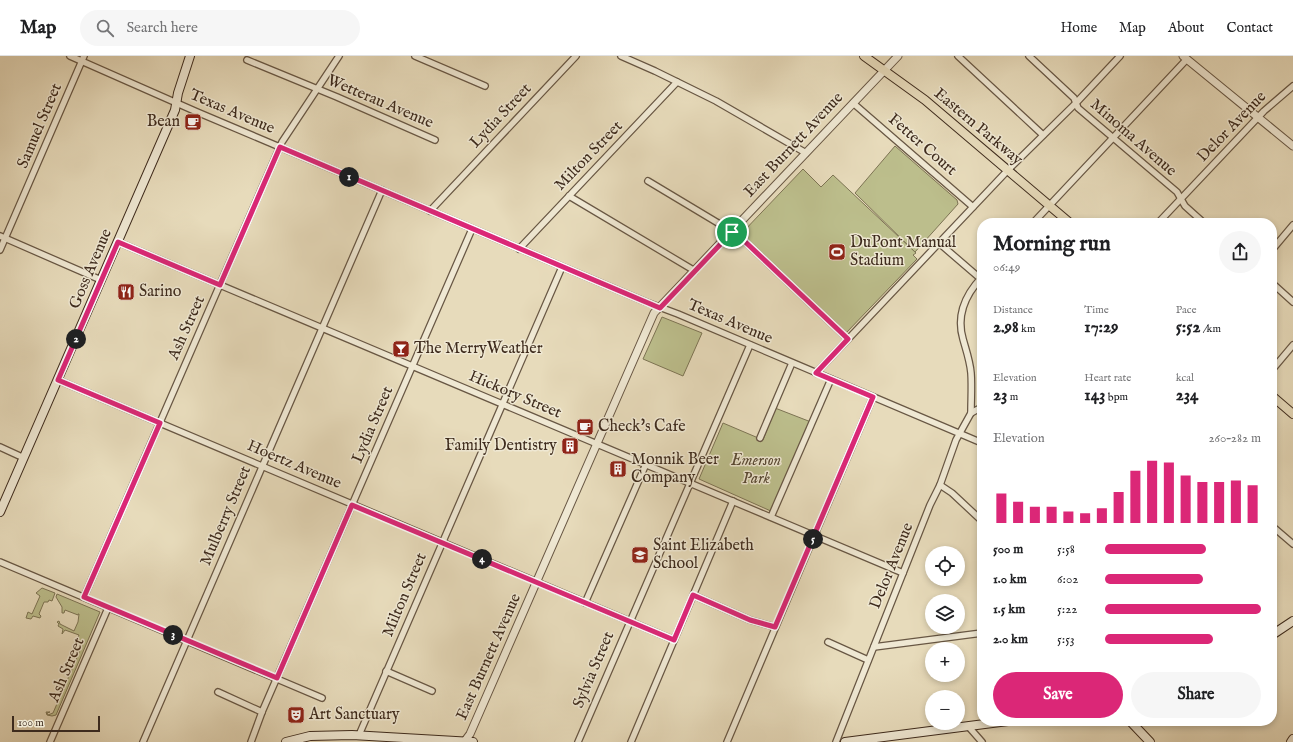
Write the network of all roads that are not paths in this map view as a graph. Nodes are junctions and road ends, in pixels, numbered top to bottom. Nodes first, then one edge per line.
1 (70, 56) edge
2 (190, 56) edge
3 (339, 56) edge
4 (415, 56) edge
5 (576, 56) edge
6 (621, 56) edge
7 (864, 56) edge
8 (898, 56) edge
9 (958, 56) edge
10 (1029, 56) edge
11 (1120, 56) edge
12 (1185, 58) edge
13 (83, 59) edge
14 (247, 60) dead end
15 (884, 70) junction
16 (677, 82) junction
17 (485, 86) dead end
18 (1293, 86) edge
19 (317, 89) junction
20 (176, 102) junction
21 (853, 103) junction
22 (1076, 103) junction
23 (1258, 118) junction
24 (1043, 135) junction
25 (1113, 138) junction
26 (435, 140) dead end
27 (1293, 146) edge
28 (280, 147) junction
29 (806, 153) junction
30 (1008, 170) junction
31 (648, 181) dead end
32 (382, 190) junction
33 (569, 196) junction
34 (1181, 199) junction
35 (1049, 206) junction
36 (973, 208) junction
37 (430, 211) junction
38 (1038, 218) edge
39 (1064, 218) edge
40 (1163, 218) edge
41 (1198, 218) edge
42 (1293, 225) edge
43 (472, 229) junction
44 (732, 232) junction
45 (2, 238) edge
46 (118, 242) junction
47 (939, 243) junction
48 (1277, 244) edge
49 (519, 249) junction
50 (0, 250) edge
51 (562, 267) junction
52 (695, 271) junction
53 (977, 275) edge
54 (101, 280) junction
55 (220, 285) junction
56 (977, 285) edge
57 (1277, 288) edge
58 (1293, 302) edge
59 (660, 308) junction
60 (322, 328) junction
61 (848, 339) junction
62 (750, 345) junction
63 (1293, 346) edge
64 (792, 363) junction
65 (1277, 364) edge
66 (412, 366) junction
67 (816, 373) junction
68 (58, 380) junction
69 (831, 380) junction
70 (873, 397) junction
71 (1277, 400) edge
72 (502, 404) junction
73 (977, 410) edge
74 (971, 413) junction
75 (1293, 414) edge
76 (160, 423) junction
77 (961, 433) junction
78 (760, 438) dead end
79 (977, 441) edge
80 (597, 444) junction
81 (0, 447) edge
82 (24, 458) junction
83 (646, 464) junction
84 (262, 467) junction
85 (690, 483) junction
86 (940, 485) junction
87 (733, 501) junction
88 (352, 505) junction
89 (0, 512) edge
90 (977, 516) edge
91 (772, 517) junction
92 (1277, 530) edge
93 (814, 535) junction
94 (442, 543) junction
95 (1293, 544) edge
96 (0, 562) edge
97 (903, 573) junction
98 (537, 582) junction
99 (693, 595) junction
100 (84, 597) junction
101 (585, 603) junction
102 (108, 608) junction
103 (1293, 621) edge
104 (630, 622) junction
105 (775, 627) junction
106 (1277, 632) edge
107 (977, 634) edge
108 (674, 640) junction
109 (186, 641) junction
110 (828, 642) dead end
111 (874, 647) junction
112 (868, 660) junction
113 (386, 671) junction
114 (277, 678) junction
115 (432, 691) dead end
116 (218, 692) dead end
117 (322, 698) dead end
118 (262, 712) junction
119 (977, 725) edge
120 (968, 726) junction
121 (1135, 726) edge
122 (359, 735) junction
123 (900, 739) edge
124 (1293, 739) edge
125 (857, 741) edge
126 (50, 742) edge
127 (143, 742) edge
128 (251, 742) edge
129 (286, 742) edge
130 (467, 742) edge
131 (578, 742) edge
132 (631, 742) edge
133 (727, 742) edge
134 (836, 742) edge
135 (845, 742) edge
136 (982, 742) edge
137 (1149, 742) edge
138 (1291, 742) edge

1 - 13 street, Texas Avenue
2 - 20 main road, Goss Avenue
3 - 19 street, Ash Street
4 - 17 street
5 - 37 street, Lydia Street
6 - 16 street
7 - 15 main road, Eastern Parkway
8 - 15 street, East Burnett Avenue
9 - 24 street
10 - 22 street, Minoma Avenue
11 - 22 street
12 - 23 street
12 - 25 street
13 - 20 street, Texas Avenue
13 - 45 street, Samuel Street
14 - 19 street, Wetterau Avenue
15 - 21 street, East Burnett Avenue
15 - 30 main road, Eastern Parkway
16 - 29 street
16 - 33 street, Milton Street
18 - 23 street, Delor Avenue
19 - 26 street, Wetterau Avenue
19 - 28 street, Ash Street
20 - 28 street, Texas Avenue
20 - 46 main road, Goss Avenue
21 - 29 street, East Burnett Avenue
21 - 36 street, Fetter Court
22 - 24 street
22 - 25 street, Minoma Avenue
23 - 27 street
23 - 34 street, Delor Avenue
24 - 30 street
25 - 34 street, Minoma Avenue
25 - 35 street
28 - 32 street, Texas Avenue
28 - 55 street, Ash Street
29 - 44 street, East Burnett Avenue
30 - 35 main road, Eastern Parkway
30 - 36 street
31 - 44 street
32 - 37 street, Texas Avenue
32 - 60 street, Mulberry Street
33 - 49 street, Milton Street
33 - 52 street
34 - 40 street, Delor Avenue
34 - 41 street, Minoma Avenue
35 - 38 street
35 - 39 main road, Eastern Parkway
36 - 47 street
37 - 43 street, Texas Avenue
42 - 48 street
43 - 49 street, Texas Avenue
43 - 66 street, Lydia Street
44 - 52 street, East Burnett Avenue
44 - 61 street
45 - 50 street, Samuel Street
45 - 54 street
46 - 54 main road, Goss Avenue
46 - 55 street, Hickory Street
47 - 53 street
47 - 61 street
49 - 51 street, Texas Avenue
51 - 59 street, Texas Avenue
51 - 72 street, Milton Street
52 - 59 street, East Burnett Avenue
54 - 68 main road, Goss Avenue
55 - 60 street, Hickory Street
55 - 76 street, Ash Street
56 - 74 street
57 - 58 street
59 - 62 street, Texas Avenue
59 - 80 street, East Burnett Avenue
60 - 66 street, Hickory Street
60 - 84 street, Mulberry Street
61 - 67 street
62 - 64 street, Texas Avenue
62 - 85 street, Sylvia Street
63 - 65 street
64 - 67 street, Texas Avenue
64 - 78 street
66 - 72 street, Hickory Street
66 - 88 street, Lydia Street
67 - 69 street, Texas Avenue
68 - 76 street, Hoertz Avenue
68 - 82 main road, Goss Avenue
69 - 70 street, Texas Avenue
69 - 91 street
70 - 77 street, Texas Avenue
70 - 93 street
71 - 75 main road
72 - 80 street, Hickory Street
72 - 94 street, Milton Street
73 - 74 street
74 - 77 street, Delor Avenue
76 - 84 street, Hoertz Avenue
76 - 100 street, Ash Street
77 - 79 street, Texas Avenue
77 - 86 street, Delor Avenue
80 - 83 street, Hickory Street
80 - 98 street, East Burnett Avenue
81 - 82 street
82 - 89 main road, Goss Avenue
83 - 85 street, Hickory Street
83 - 101 street
84 - 88 street, Hoertz Avenue
84 - 109 street, Mulberry Street
85 - 87 street, Hickory Street
85 - 104 street, Sylvia Street
86 - 90 street
86 - 97 street, Delor Avenue
87 - 91 street, Hickory Street
87 - 99 street
88 - 94 street, Hoertz Avenue
88 - 114 street, Lydia Street
91 - 93 street, Hickory Street
92 - 95 street
93 - 97 street, Hickory Street
93 - 105 street
94 - 98 street, Hoertz Avenue
94 - 113 street, Milton Street
96 - 100 street
97 - 111 street, Delor Avenue
98 - 101 street, Hoertz Avenue
98 - 130 street, East Burnett Avenue
99 - 105 street
99 - 108 street
100 - 102 street
101 - 104 street, Hoertz Avenue
102 - 109 street
102 - 126 street, Ash Street
103 - 106 main road
104 - 108 street, Hoertz Avenue
104 - 131 street, Sylvia Street
105 - 133 street
107 - 111 street
108 - 132 street
109 - 114 street
109 - 127 street, Mulberry Street
110 - 112 street
111 - 112 street, Delor Avenue
112 - 134 street, Delor Avenue
113 - 115 street
113 - 122 street, Milton Street
114 - 117 street
114 - 118 street, Lydia Street
116 - 118 street
118 - 128 street, Lydia Street
119 - 120 main road
120 - 123 main road
120 - 136 street
121 - 137 main road
122 - 129 main road
122 - 130 main road
123 - 125 main road
124 - 138 main road
125 - 135 main road

